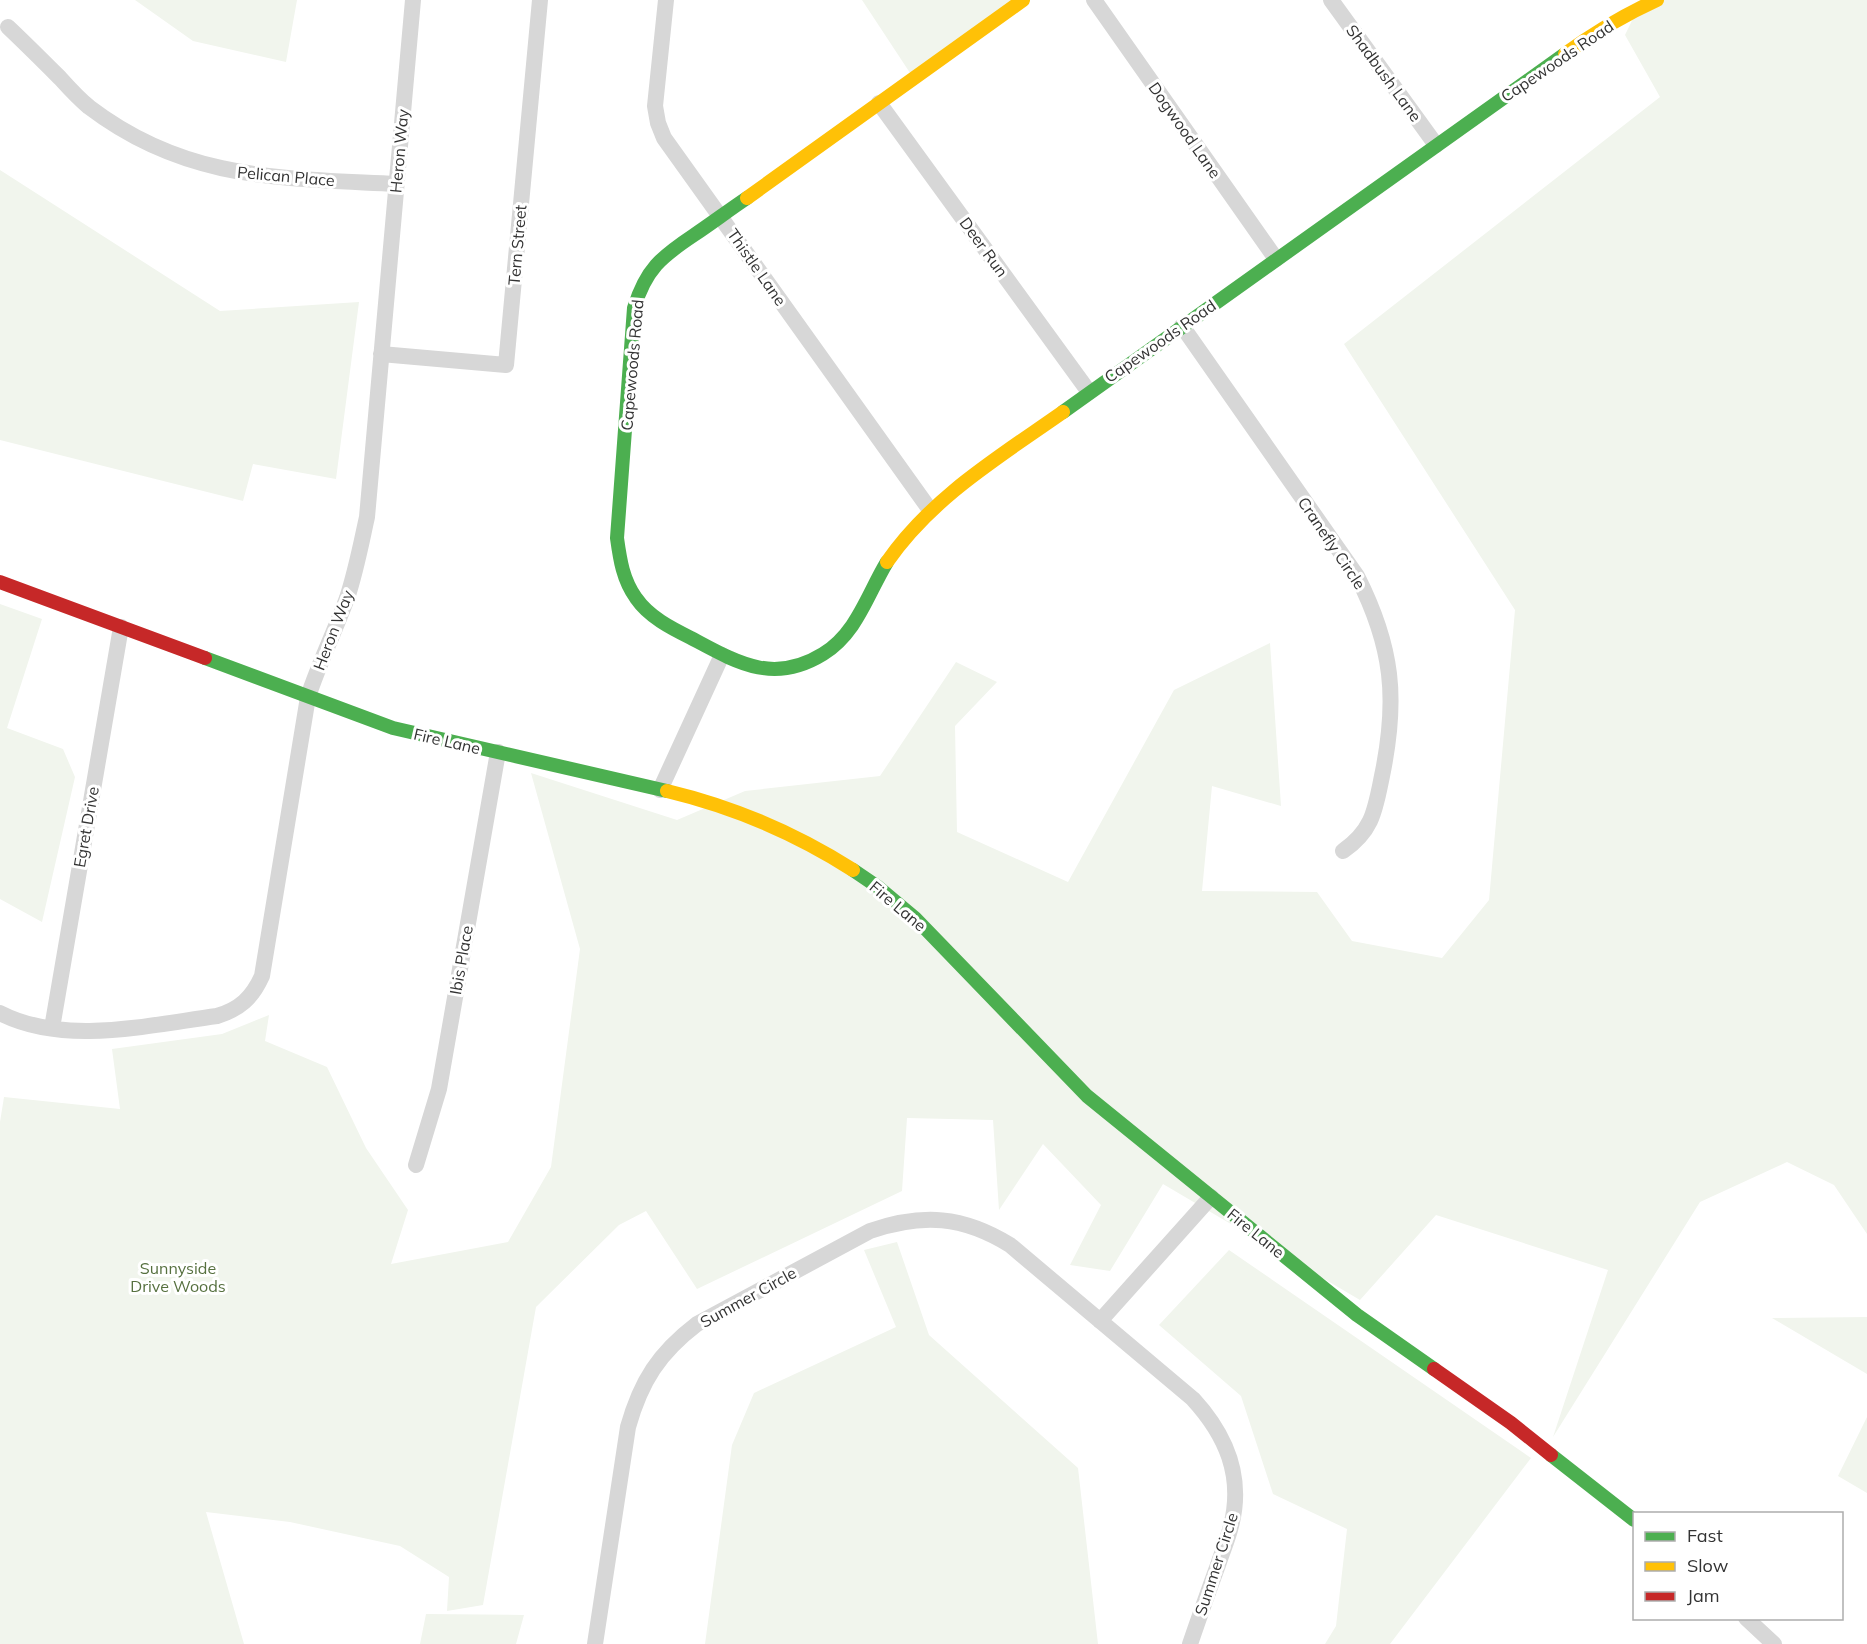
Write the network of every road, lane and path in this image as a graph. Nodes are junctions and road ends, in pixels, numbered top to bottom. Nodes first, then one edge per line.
1 (413, 0) edge
2 (540, 0) edge
3 (666, 0) edge
4 (1023, 0) edge
5 (1094, 0) edge
6 (1331, 0) edge
7 (1657, 0) edge
8 (1626, 6) edge
9 (8, 27) dead end
10 (879, 103) junction
11 (1436, 145) junction
12 (396, 184) junction
13 (721, 216) junction
14 (1276, 259) junction
15 (1182, 326) junction
16 (381, 354) junction
17 (1089, 392) junction
18 (930, 510) junction
19 (0, 582) edge
20 (121, 627) junction
21 (722, 655) junction
22 (308, 697) junction
23 (498, 752) junction
24 (660, 789) junction
25 (1344, 851) dead end
26 (0, 1013) edge
27 (52, 1028) junction
28 (416, 1165) dead end
29 (1211, 1197) junction
30 (1100, 1321) junction
31 (1633, 1518) edge
32 (1748, 1620) edge
33 (595, 1644) edge
34 (1190, 1644) edge
35 (1774, 1644) edge

1 - 12 street, Heron Way
2 - 16 street, Tern Street
3 - 13 street, Thistle Lane
4 - 10 street, Capewoods Road
5 - 14 street, Dogwood Lane
6 - 11 street, Shadbush Lane
7 - 8 street, Capewoods Road
8 - 11 street, Capewoods Road
9 - 12 street, Pelican Place
10 - 13 street, Capewoods Road
10 - 17 street, Deer Run
11 - 14 street, Capewoods Road
12 - 16 street, Heron Way
13 - 18 street, Thistle Lane
13 - 21 street, Capewoods Road
14 - 15 street, Capewoods Road
15 - 17 street, Capewoods Road
15 - 25 street, Cranefly Circle
16 - 22 street, Heron Way
17 - 18 street, Capewoods Road
18 - 21 street, Capewoods Road
19 - 20 street, Fire Lane
20 - 22 street, Fire Lane
20 - 27 street, Egret Drive
21 - 24 street
22 - 23 street, Fire Lane
22 - 27 street, Heron Way
23 - 24 street, Fire Lane
23 - 28 street, Ibis Place
24 - 29 street, Fire Lane
26 - 27 street, Heron Way
29 - 30 street
29 - 31 street, Fire Lane
30 - 33 street, Summer Circle
30 - 34 street, Summer Circle
32 - 35 street

